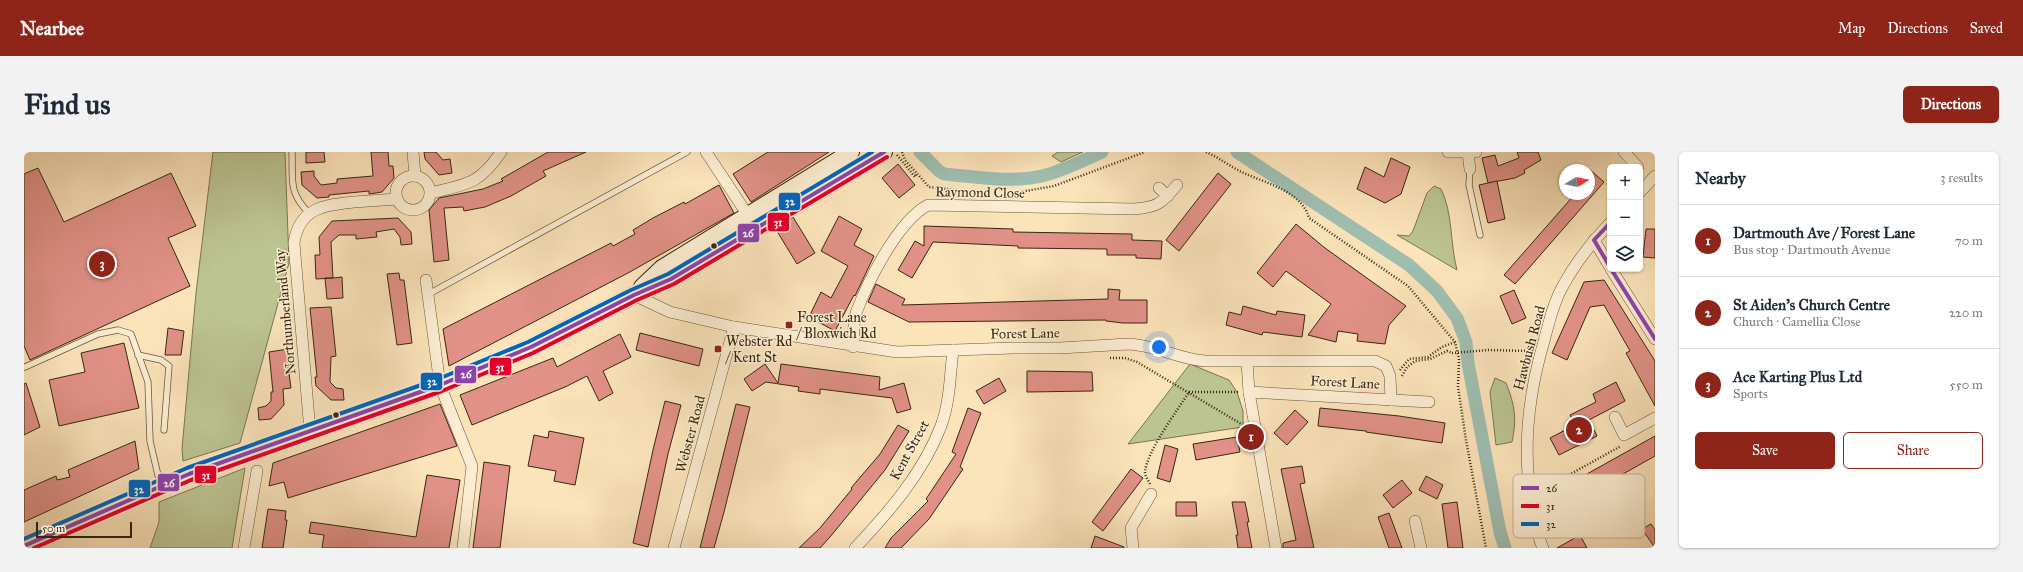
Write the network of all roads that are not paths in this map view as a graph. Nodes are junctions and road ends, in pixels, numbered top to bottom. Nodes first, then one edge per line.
1 (292, 152) edge
2 (413, 152) edge
3 (501, 152) edge
4 (687, 152) edge
5 (706, 152) edge
6 (851, 152) edge
7 (884, 152) edge
8 (1624, 152) edge
9 (1450, 153) edge
10 (1472, 153) edge
11 (1635, 164) edge
12 (1470, 169) joint
13 (823, 170) junction
14 (1643, 171) edge
15 (415, 176) junction
16 (1653, 178) edge
17 (832, 183) junction
18 (1177, 185) dead end
19 (1159, 188) dead end
20 (1643, 189) edge
21 (430, 193) junction
22 (1168, 196) junction
23 (397, 198) junction
24 (310, 213) junction
25 (753, 222) junction
26 (1607, 226) edge
27 (1480, 236) dead end
28 (1594, 240) junction
29 (1607, 261) edge
30 (1613, 272) edge
31 (426, 280) dead end
32 (427, 295) junction
33 (634, 295) junction
34 (734, 327) junction
35 (1655, 339) edge
36 (854, 347) junction
37 (953, 350) junction
38 (138, 355) junction
39 (1247, 362) junction
40 (25, 367) dead end
41 (440, 385) junction
42 (1249, 392) junction
43 (1391, 400) junction
44 (1429, 402) dead end
45 (1615, 417) dead end
46 (1655, 418) edge
47 (164, 430) dead end
48 (310, 431) junction
49 (257, 471) dead end
50 (1528, 474) edge
51 (161, 486) junction
52 (1151, 494) road end
53 (1414, 521) dead end
54 (1540, 538) edge
55 (24, 546) edge
56 (244, 548) edge
57 (463, 548) edge
58 (674, 548) edge
59 (855, 548) edge
60 (1133, 548) edge
61 (1276, 548) edge
62 (1421, 548) edge
63 (1543, 548) edge

1 - 24 lane
2 - 15 street
3 - 21 street
4 - 32 lane
5 - 25 street
6 - 13 main road
7 - 17 main road
8 - 11 street
9 - 10 street
10 - 12 street
12 - 27 lane
13 - 17 main road
13 - 25 main road
14 - 16 street
15 - 21 street
15 - 23 street
16 - 20 street
17 - 25 main road
18 - 22 street, Raymond Close
19 - 22 street
21 - 23 street
22 - 36 street, Raymond Close
23 - 24 street, Northumberland Way
24 - 48 street, Northumberland Way
25 - 33 main road
26 - 28 street, Hawbush Road
28 - 29 street
28 - 50 street, Hawbush Road
30 - 35 street
31 - 32 street
32 - 41 street
33 - 34 street, Forest Lane
33 - 41 main road
34 - 36 street, Forest Lane
34 - 58 street, Webster Road
36 - 37 street, Forest Lane
37 - 39 street, Forest Lane
37 - 59 street, Kent Street
38 - 40 lane
38 - 47 lane
38 - 51 lane
39 - 42 street
39 - 43 street, Forest Lane
41 - 48 main road
41 - 57 street
42 - 43 street, Forest Lane
42 - 61 street
43 - 44 street, Forest Lane
45 - 46 street
48 - 51 main road
49 - 56 street
51 - 55 main road
52 - 60 street
53 - 62 street
54 - 63 street, Hawbush Road

